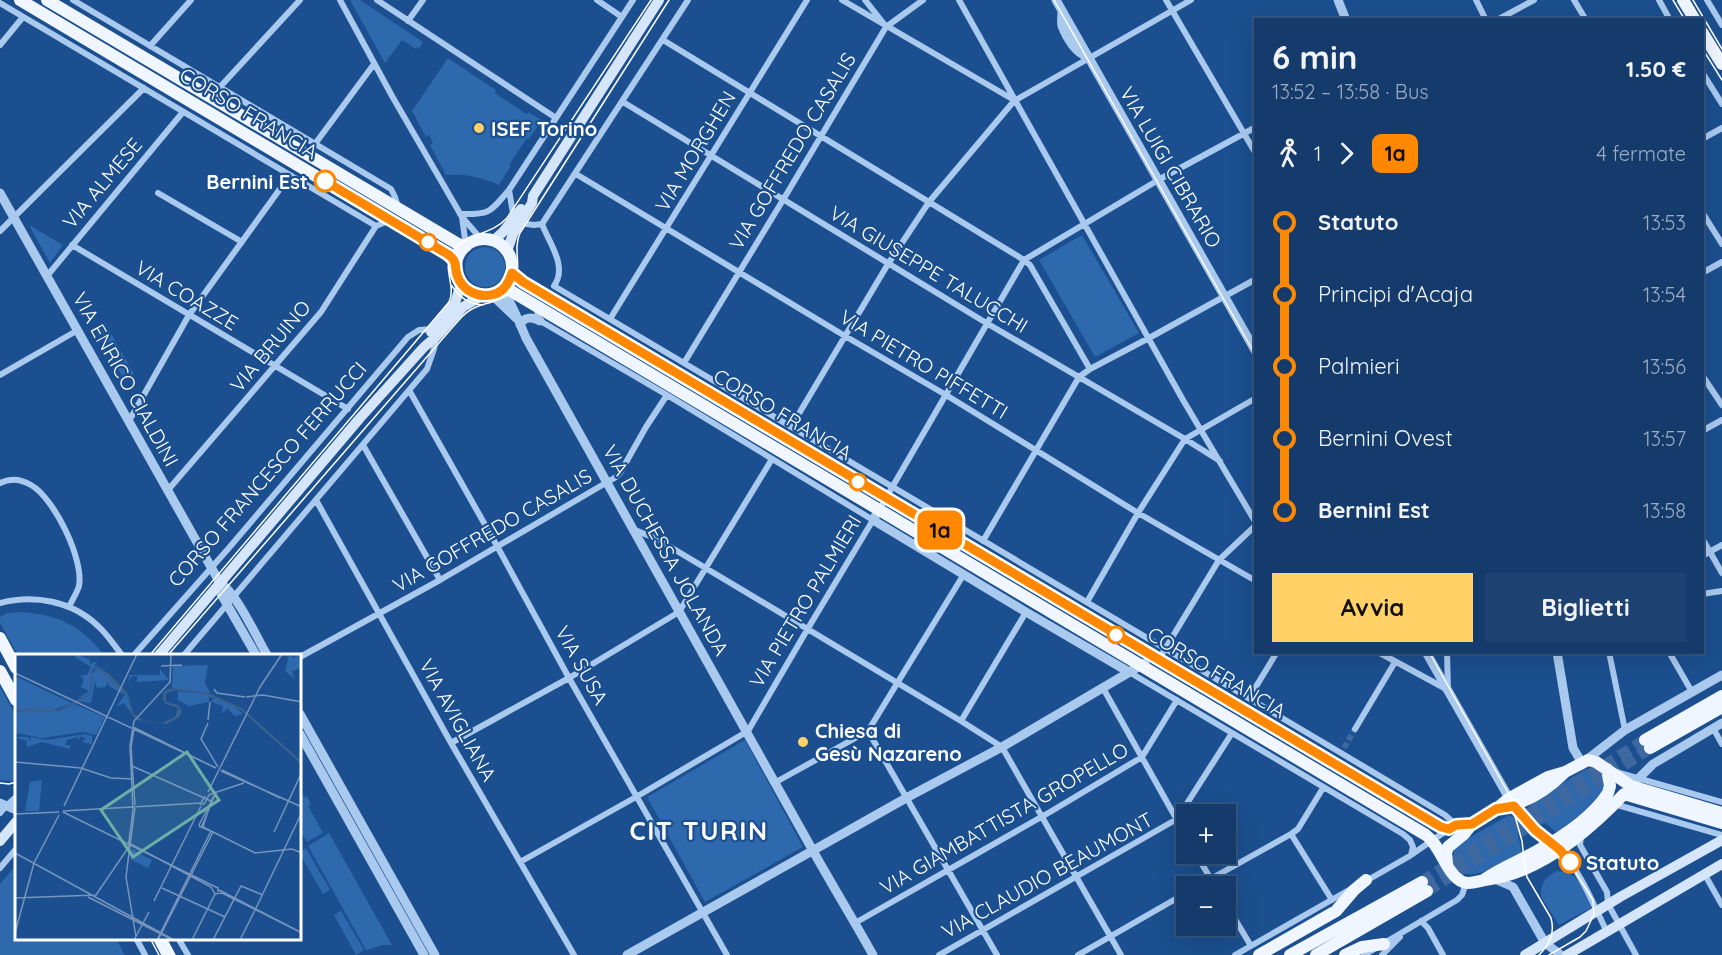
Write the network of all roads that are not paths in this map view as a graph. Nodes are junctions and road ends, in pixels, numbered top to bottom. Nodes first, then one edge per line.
1 (20, 0) edge
2 (48, 0) edge
3 (73, 0) edge
4 (191, 0) edge
5 (300, 0) edge
6 (340, 0) edge
7 (377, 0) edge
8 (423, 0) edge
9 (597, 0) edge
10 (633, 0) edge
11 (659, 0) edge
12 (688, 0) edge
13 (807, 0) edge
14 (842, 0) edge
15 (865, 0) edge
16 (923, 0) edge
17 (959, 0) edge
18 (1056, 0) edge
19 (1166, 0) edge
20 (1191, 0) edge
21 (1338, 0) edge
22 (1476, 0) edge
23 (1534, 0) edge
24 (1574, 0) edge
25 (1659, 0) edge
26 (1683, 0) edge
27 (1707, 0) edge
28 (0, 3) edge
29 (1172, 11) junction
30 (23, 17) junction
31 (622, 17) junction
32 (1345, 18) edge
33 (1485, 18) edge
34 (1501, 18) edge
35 (1585, 18) edge
36 (1670, 18) edge
37 (1694, 18) edge
38 (408, 21) junction
39 (1722, 25) edge
40 (886, 27) junction
41 (1704, 35) edge
42 (663, 40) junction
43 (0, 45) edge
44 (150, 46) junction
45 (1089, 57) junction
46 (374, 64) junction
47 (1722, 64) edge
48 (1704, 75) edge
49 (220, 87) junction
50 (144, 88) junction
51 (750, 93) junction
52 (1014, 100) junction
53 (623, 102) junction
54 (1722, 104) edge
55 (183, 112) junction
56 (556, 118) junction
57 (1254, 128) edge
58 (1722, 128) edge
59 (1244, 134) junction
60 (820, 137) junction
61 (1704, 138) edge
62 (315, 144) junction
63 (1254, 150) edge
64 (711, 156) junction
65 (576, 174) junction
66 (290, 175) junction
67 (1158, 180) junction
68 (509, 190) junction
69 (0, 193) edge
70 (158, 193) dead end
71 (783, 200) junction
72 (929, 202) junction
73 (398, 208) junction
74 (461, 215) junction
75 (1704, 215) edge
76 (14, 217) junction
77 (390, 220) junction
78 (517, 221) junction
79 (1085, 223) junction
80 (542, 224) junction
81 (376, 226) junction
82 (667, 229) junction
83 (0, 231) edge
84 (487, 240) junction
85 (242, 242) junction
86 (1722, 244) edge
87 (72, 245) junction
88 (466, 246) junction
89 (507, 251) junction
90 (1024, 260) junction
91 (1722, 262) edge
92 (456, 263) junction
93 (888, 264) junction
94 (740, 272) junction
95 (1704, 272) edge
96 (512, 273) junction
97 (47, 276) junction
98 (1254, 280) edge
99 (461, 284) junction
100 (554, 286) junction
101 (503, 289) junction
102 (541, 293) junction
103 (487, 295) junction
104 (1224, 297) junction
105 (536, 306) junction
106 (189, 315) junction
107 (610, 319) junction
108 (540, 321) junction
109 (519, 322) junction
110 (988, 324) junction
111 (78, 330) junction
112 (435, 333) junction
113 (845, 336) junction
114 (1149, 338) junction
115 (1254, 348) edge
116 (684, 363) junction
117 (276, 366) junction
118 (1090, 369) junction
119 (0, 375) edge
120 (1079, 377) junction
121 (1704, 378) edge
122 (409, 390) junction
123 (667, 395) junction
124 (946, 395) junction
125 (1254, 399) edge
126 (1722, 405) edge
127 (348, 409) junction
128 (1722, 420) edge
129 (129, 421) junction
130 (792, 427) junction
131 (1202, 430) junction
132 (1704, 430) edge
133 (1185, 439) junction
134 (363, 445) junction
135 (1036, 450) junction
136 (772, 459) junction
137 (1220, 461) junction
138 (0, 483) edge
139 (607, 483) junction
140 (168, 490) junction
141 (890, 492) junction
142 (316, 500) junction
143 (1138, 513) junction
144 (876, 515) junction
145 (1254, 520) edge
146 (1254, 526) edge
147 (634, 530) junction
148 (983, 541) junction
149 (1704, 542) edge
150 (1722, 545) edge
151 (498, 546) junction
152 (1710, 552) junction
153 (1704, 555) edge
154 (1219, 560) junction
155 (212, 568) junction
156 (705, 568) junction
157 (1722, 573) edge
158 (964, 574) junction
159 (440, 580) junction
160 (1254, 580) edge
161 (220, 583) junction
162 (1722, 591) edge
163 (1704, 594) edge
164 (234, 597) junction
165 (1087, 602) junction
166 (0, 603) edge
167 (227, 605) junction
168 (69, 607) junction
169 (679, 612) junction
170 (1026, 612) junction
171 (380, 614) junction
172 (807, 630) junction
173 (0, 638) edge
174 (1165, 649) junction
175 (161, 653) edge
176 (121, 654) edge
177 (135, 654) edge
178 (185, 654) edge
179 (255, 654) edge
180 (266, 654) edge
181 (1276, 654) edge
182 (1381, 654) edge
183 (1427, 654) edge
184 (1447, 654) edge
185 (1557, 654) edge
186 (1609, 654) edge
187 (1670, 654) edge
188 (302, 656) edge
189 (1155, 658) junction
190 (1395, 662) junction
191 (1141, 665) junction
192 (15, 666) edge
193 (0, 671) edge
194 (1129, 672) junction
195 (1722, 675) edge
196 (569, 678) junction
197 (899, 683) junction
198 (1103, 687) junction
199 (1448, 690) junction
200 (1692, 692) junction
201 (1722, 696) edge
202 (15, 698) edge
203 (1249, 698) junction
204 (1177, 700) junction
205 (1722, 707) edge
206 (302, 718) edge
207 (961, 721) junction
208 (1722, 723) edge
209 (1713, 728) junction
210 (1354, 729) tunnel mouth
211 (1625, 730) junction
212 (748, 731) junction
213 (868, 731) junction
214 (1232, 733) junction
215 (302, 737) edge
216 (451, 743) junction
217 (1722, 744) edge
218 (1002, 747) junction
219 (1142, 757) junction
220 (1583, 762) junction
221 (1607, 769) junction
222 (1565, 772) junction
223 (776, 782) junction
224 (1632, 786) junction
225 (1323, 788) junction
226 (1399, 788) junction
227 (636, 797) junction
228 (908, 797) junction
229 (15, 798) edge
230 (1509, 798) junction
231 (343, 801) junction
232 (1722, 802) edge
233 (1187, 804) edge
234 (1614, 804) junction
235 (2, 807) edge
236 (1408, 808) junction
237 (1496, 809) junction
238 (1384, 810) junction
239 (1366, 813) junction
240 (1722, 813) edge
241 (1042, 817) junction
242 (1176, 817) edge
243 (1176, 820) edge
244 (15, 823) edge
245 (1722, 823) edge
246 (1472, 824) junction
247 (1453, 827) junction
248 (1578, 830) junction
249 (1291, 834) junction
250 (1722, 835) edge
251 (1432, 840) junction
252 (1722, 840) edge
253 (0, 841) edge
254 (1555, 846) junction
255 (15, 850) edge
256 (813, 850) junction
257 (1411, 855) junction
258 (520, 862) junction
259 (1447, 864) junction
260 (1722, 864) edge
261 (0, 868) edge
262 (949, 869) junction
263 (1705, 874) junction
264 (1216, 876) edge
265 (1076, 877) junction
266 (1497, 879) junction
267 (1366, 880) junction
268 (1484, 880) junction
269 (1466, 883) junction
270 (1176, 899) edge
271 (1332, 900) junction
272 (1608, 904) junction
273 (1722, 905) edge
274 (1596, 911) junction
275 (703, 913) junction
276 (1236, 920) edge
277 (1421, 921) junction
278 (411, 922) junction
279 (855, 923) junction
280 (1619, 926) junction
281 (982, 929) junction
282 (1409, 929) junction
283 (1608, 932) junction
284 (1110, 936) junction
285 (137, 940) edge
286 (160, 940) edge
287 (179, 940) edge
288 (1545, 943) junction
289 (1383, 950) edge
290 (1255, 951) edge
291 (145, 955) edge
292 (168, 955) edge
293 (188, 955) edge
294 (424, 955) edge
295 (435, 955) edge
296 (574, 955) edge
297 (627, 955) edge
298 (727, 955) edge
299 (873, 955) edge
300 (939, 955) edge
301 (997, 955) edge
302 (1078, 955) edge
303 (1121, 955) edge
304 (1235, 955) edge
305 (1290, 955) edge
306 (1316, 955) edge
307 (1345, 955) edge
308 (1364, 955) edge
309 (1443, 955) edge
310 (1525, 955) edge
311 (1561, 955) edge
312 (1567, 955) edge
313 (1636, 955) edge

1 - 77 main road, CORSO FRANCIA
2 - 73 main road, CORSO FRANCIA
3 - 44 street, CORSO FRANCIA
4 - 44 street
5 - 49 street
6 - 46 street
7 - 38 street
8 - 38 street
9 - 31 street
10 - 31 street
11 - 78 main road
12 - 42 street
13 - 51 street, VIA MORGHEN
14 - 40 street
15 - 40 street
16 - 40 street, VIA GOFFREDO CASALIS
17 - 52 street
18 - 45 street, VIA LUIGI CIBRARIO
19 - 29 street
20 - 29 street
21 - 32 street
22 - 33 street
23 - 34 street
24 - 35 street
25 - 36 street
26 - 37 main road
27 - 39 street
28 - 30 street, CORSO FRANCIA
29 - 45 street
29 - 59 street
30 - 43 street
30 - 50 street, CORSO FRANCIA
31 - 56 street
38 - 56 street
40 - 52 street
40 - 60 street, VIA GOFFREDO CASALIS
41 - 47 main road
42 - 51 street
42 - 53 street
44 - 49 street, CORSO FRANCIA
45 - 52 street
45 - 67 street, VIA LUIGI CIBRARIO
46 - 62 street
46 - 74 street
48 - 54 street
49 - 62 street, CORSO FRANCIA
50 - 55 street, CORSO FRANCIA
50 - 76 street
51 - 60 street
51 - 64 street, VIA MORGHEN
52 - 72 street
52 - 79 street
53 - 64 street, VIA GIUSEPPE TALUCCHI
53 - 65 street
55 - 66 street, CORSO FRANCIA
55 - 87 street, VIA ALMESE
56 - 68 street
57 - 59 street, VIA PIETRO PALMIERI
58 - 61 street
59 - 63 street
59 - 67 street, VIA PIETRO PALMIERI
60 - 71 street, VIA GOFFREDO CASALIS
60 - 72 street
62 - 73 street, CORSO FRANCIA
64 - 71 street, VIA GIUSEPPE TALUCCHI
64 - 82 street, VIA MORGHEN
65 - 80 street
65 - 82 street, VIA PIETRO PIFFETTI
66 - 81 street, CORSO FRANCIA
66 - 85 street
67 - 79 street, VIA PIETRO PALMIERI
67 - 104 street, VIA LUIGI CIBRARIO
68 - 74 street
68 - 78 street
69 - 76 street, VIA ENRICO CIALDINI
70 - 85 street
71 - 93 street, VIA GIUSEPPE TALUCCHI
71 - 94 street, VIA GOFFREDO CASALIS
72 - 90 street
72 - 93 street
73 - 88 main road, CORSO FRANCIA
74 - 84 street
74 - 88 street
75 - 86 street
76 - 83 street
76 - 97 street, VIA ENRICO CIALDINI
77 - 81 street
77 - 92 main road, CORSO FRANCIA
78 - 80 street
78 - 84 main road
78 - 89 main road
79 - 90 street, VIA PIETRO PALMIERI
79 - 114 street
80 - 100 street
81 - 117 street, VIA BRUINO
82 - 94 street, VIA PIETRO PIFFETTI
82 - 107 street, VIA MORGHEN
84 - 88 main road
84 - 89 main road
85 - 106 street
87 - 97 street, VIA ALMESE
87 - 106 street, VIA COAZZE
88 - 92 main road
89 - 96 main road
90 - 110 street, VIA PIETRO PALMIERI
90 - 118 street
91 - 95 street
92 - 99 main road
93 - 110 street, VIA GIUSEPPE TALUCCHI
93 - 113 street
94 - 113 street, VIA PIETRO PIFFETTI
94 - 116 street, VIA GOFFREDO CASALIS
96 - 101 main road
96 - 102 main road, CORSO FRANCIA
97 - 111 street, VIA ENRICO CIALDINI
98 - 104 street
99 - 103 main road
99 - 112 main road
100 - 102 street
100 - 107 street, CORSO FRANCIA
101 - 103 main road
101 - 105 main road, CORSO FRANCIA
101 - 109 street, VIA DUCHESSA JOLANDA
102 - 141 main road, CORSO FRANCIA
103 - 109 street, VIA DUCHESSA JOLANDA
103 - 112 main road
104 - 114 street
104 - 115 street, VIA LUIGI CIBRARIO
105 - 108 street
105 - 144 main road, CORSO FRANCIA
106 - 117 street, VIA COAZZE
106 - 129 street
107 - 116 street, CORSO FRANCIA
108 - 109 street
108 - 123 street, CORSO FRANCIA
109 - 139 street, VIA DUCHESSA JOLANDA
110 - 120 street, VIA GIUSEPPE TALUCCHI
110 - 124 street, VIA PIETRO PALMIERI
111 - 119 street
111 - 129 street, VIA ENRICO CIALDINI
112 - 122 street
112 - 127 street, CORSO FRANCESCO FERRUCCI
112 - 161 main road, CORSO FRANCESCO FERRUCCI
113 - 124 street, VIA PIETRO PIFFETTI
113 - 130 street
114 - 118 street
114 - 131 street
116 - 130 street, CORSO FRANCIA
117 - 127 street, VIA COAZZE
117 - 140 street, VIA BRUINO
118 - 120 street
120 - 133 street, VIA GIUSEPPE TALUCCHI
120 - 135 street
121 - 126 street
122 - 134 street
122 - 151 street, VIA SUSA
123 - 136 street, CORSO FRANCIA
123 - 139 street, VIA GOFFREDO CASALIS
124 - 135 street, VIA PIETRO PIFFETTI
124 - 141 street, VIA PIETRO PALMIERI
125 - 131 street
127 - 155 street, CORSO FRANCESCO FERRUCCI
128 - 132 street
129 - 140 street, VIA ENRICO CIALDINI
130 - 141 street, CORSO FRANCIA
131 - 133 street
131 - 137 street
133 - 137 street, VIA GIUSEPPE TALUCCHI
133 - 143 street
134 - 142 street
134 - 159 street
135 - 143 street, VIA PIETRO PIFFETTI
135 - 148 street
136 - 144 street, CORSO FRANCIA
136 - 156 street
137 - 145 street
138 - 168 street
139 - 147 street, VIA DUCHESSA JOLANDA
139 - 151 street, VIA GOFFREDO CASALIS
140 - 155 street, VIA ENRICO CIALDINI
141 - 144 street, VIA PIETRO PALMIERI
141 - 148 street, CORSO FRANCIA
141 - 189 main road, CORSO FRANCIA
142 - 164 street
142 - 171 street, VIA AVIGLIANA
143 - 154 street, VIA PIETRO PIFFETTI
143 - 165 street
144 - 158 street, CORSO FRANCIA
144 - 172 street, VIA PIETRO PALMIERI
144 - 191 main road, CORSO FRANCIA
146 - 154 street
147 - 156 street
147 - 169 street, VIA DUCHESSA JOLANDA
148 - 165 street, CORSO FRANCIA
149 - 152 street
150 - 152 street
151 - 159 street, VIA GOFFREDO CASALIS
151 - 196 street, VIA SUSA
152 - 153 street
152 - 157 street
154 - 160 street, VIA PIETRO PIFFETTI
154 - 174 street
155 - 161 street, VIA ENRICO CIALDINI
155 - 177 street, CORSO FRANCESCO FERRUCCI
156 - 169 street
156 - 172 street
158 - 170 street, CORSO FRANCIA
158 - 197 street
159 - 171 street, VIA GOFFREDO CASALIS
161 - 164 street
161 - 167 street
161 - 175 main road, CORSO FRANCESCO FERRUCCI
162 - 163 street
164 - 167 street
164 - 180 street
165 - 174 street, CORSO FRANCIA
166 - 168 street
167 - 178 street
167 - 179 street
168 - 176 street
169 - 196 street
169 - 212 street, VIA DUCHESSA JOLANDA
170 - 194 street, CORSO FRANCIA
170 - 207 street
171 - 188 street, VIA GOFFREDO CASALIS
171 - 216 street, VIA AVIGLIANA
172 - 197 street
172 - 212 street, VIA PIETRO PALMIERI
173 - 192 main road
174 - 189 street
174 - 203 street, CORSO FRANCIA
181 - 203 street
182 - 190 street
183 - 199 street
184 - 199 street
185 - 220 street
186 - 211 street
187 - 200 street
189 - 191 street
189 - 236 main road, CORSO FRANCIA
190 - 199 street
190 - 210 street
191 - 194 street
191 - 238 main road, CORSO FRANCIA
193 - 202 main road
194 - 198 street
194 - 204 street, CORSO FRANCIA
195 - 200 street
196 - 216 street
196 - 227 street, VIA SUSA
197 - 207 street
197 - 213 street
198 - 218 street
198 - 219 street
199 - 230 street
200 - 211 street
201 - 205 main road
203 - 226 street, CORSO FRANCIA
204 - 214 street, CORSO FRANCIA
204 - 219 street, VIA GIAMBATTISTA GROPELLO
206 - 231 street
207 - 218 street
208 - 209 street
209 - 217 street
209 - 224 street
211 - 220 street
212 - 223 street, VIA DUCHESSA JOLANDA
212 - 227 street, VIA PIETRO PALMIERI
213 - 223 street
213 - 228 street
214 - 225 street, CORSO FRANCIA
214 - 233 street, VIA CLAUDIO BEAUMONT
215 - 231 street
216 - 258 street, VIA AVIGLIANA
218 - 228 street
218 - 241 street
219 - 241 street, VIA GIAMBATTISTA GROPELLO
219 - 242 street
220 - 221 main road
220 - 222 main road
221 - 224 main road
221 - 248 main road
222 - 230 main road
222 - 237 main road
223 - 256 street, VIA DUCHESSA JOLANDA
224 - 232 street
224 - 234 main road
224 - 240 main road
224 - 245 main road
225 - 239 street, CORSO FRANCIA
225 - 249 street
226 - 236 street
226 - 247 street, CORSO FRANCIA
227 - 258 street, VIA PIETRO PALMIERI
227 - 275 street, VIA SUSA
228 - 256 street
228 - 262 street
229 - 235 street
230 - 237 main road
231 - 278 street
234 - 248 main road
234 - 250 street
236 - 247 main road, CORSO FRANCIA
237 - 246 main road
238 - 239 street
238 - 251 main road, CORSO FRANCIA
239 - 257 street, CORSO FRANCIA
241 - 262 street, VIA GIAMBATTISTA GROPELLO
241 - 265 street
243 - 265 street, VIA CLAUDIO BEAUMONT
244 - 253 main road
246 - 247 main road
246 - 259 main road
247 - 251 street
248 - 254 main road
248 - 272 street
249 - 264 street
249 - 271 street
251 - 257 street
251 - 259 main road, CORSO FRANCIA
252 - 272 main road
254 - 266 main road
254 - 268 main road
254 - 274 street
255 - 261 street
256 - 275 street
256 - 279 street, VIA DUCHESSA JOLANDA
257 - 267 street
258 - 296 street, VIA AVIGLIANA
259 - 269 main road, CORSO FRANCIA
260 - 263 main road
262 - 279 street, VIA GIAMBATTISTA GROPELLO
262 - 281 street
263 - 273 street
263 - 280 main road
265 - 281 street, VIA CLAUDIO BEAUMONT
265 - 284 street
266 - 268 main road
266 - 288 street
267 - 271 street
267 - 290 main road
268 - 269 main road
269 - 277 street
270 - 284 street
271 - 290 street
272 - 274 main road
272 - 280 street
274 - 283 street
274 - 288 main road
275 - 297 street
275 - 298 street, VIA SUSA
276 - 290 street
277 - 282 street
277 - 309 street
278 - 294 street
278 - 295 street
279 - 299 street, VIA DUCHESSA JOLANDA
280 - 283 main road
280 - 313 street
281 - 300 street, VIA CLAUDIO BEAUMONT
281 - 301 street
282 - 289 street
282 - 289 street
283 - 312 main road
284 - 302 street
284 - 303 street
285 - 291 street
286 - 292 main road
287 - 293 street
288 - 310 main road
288 - 311 street
289 - 307 main road
289 - 308 street
290 - 304 street
305 - 306 main road

